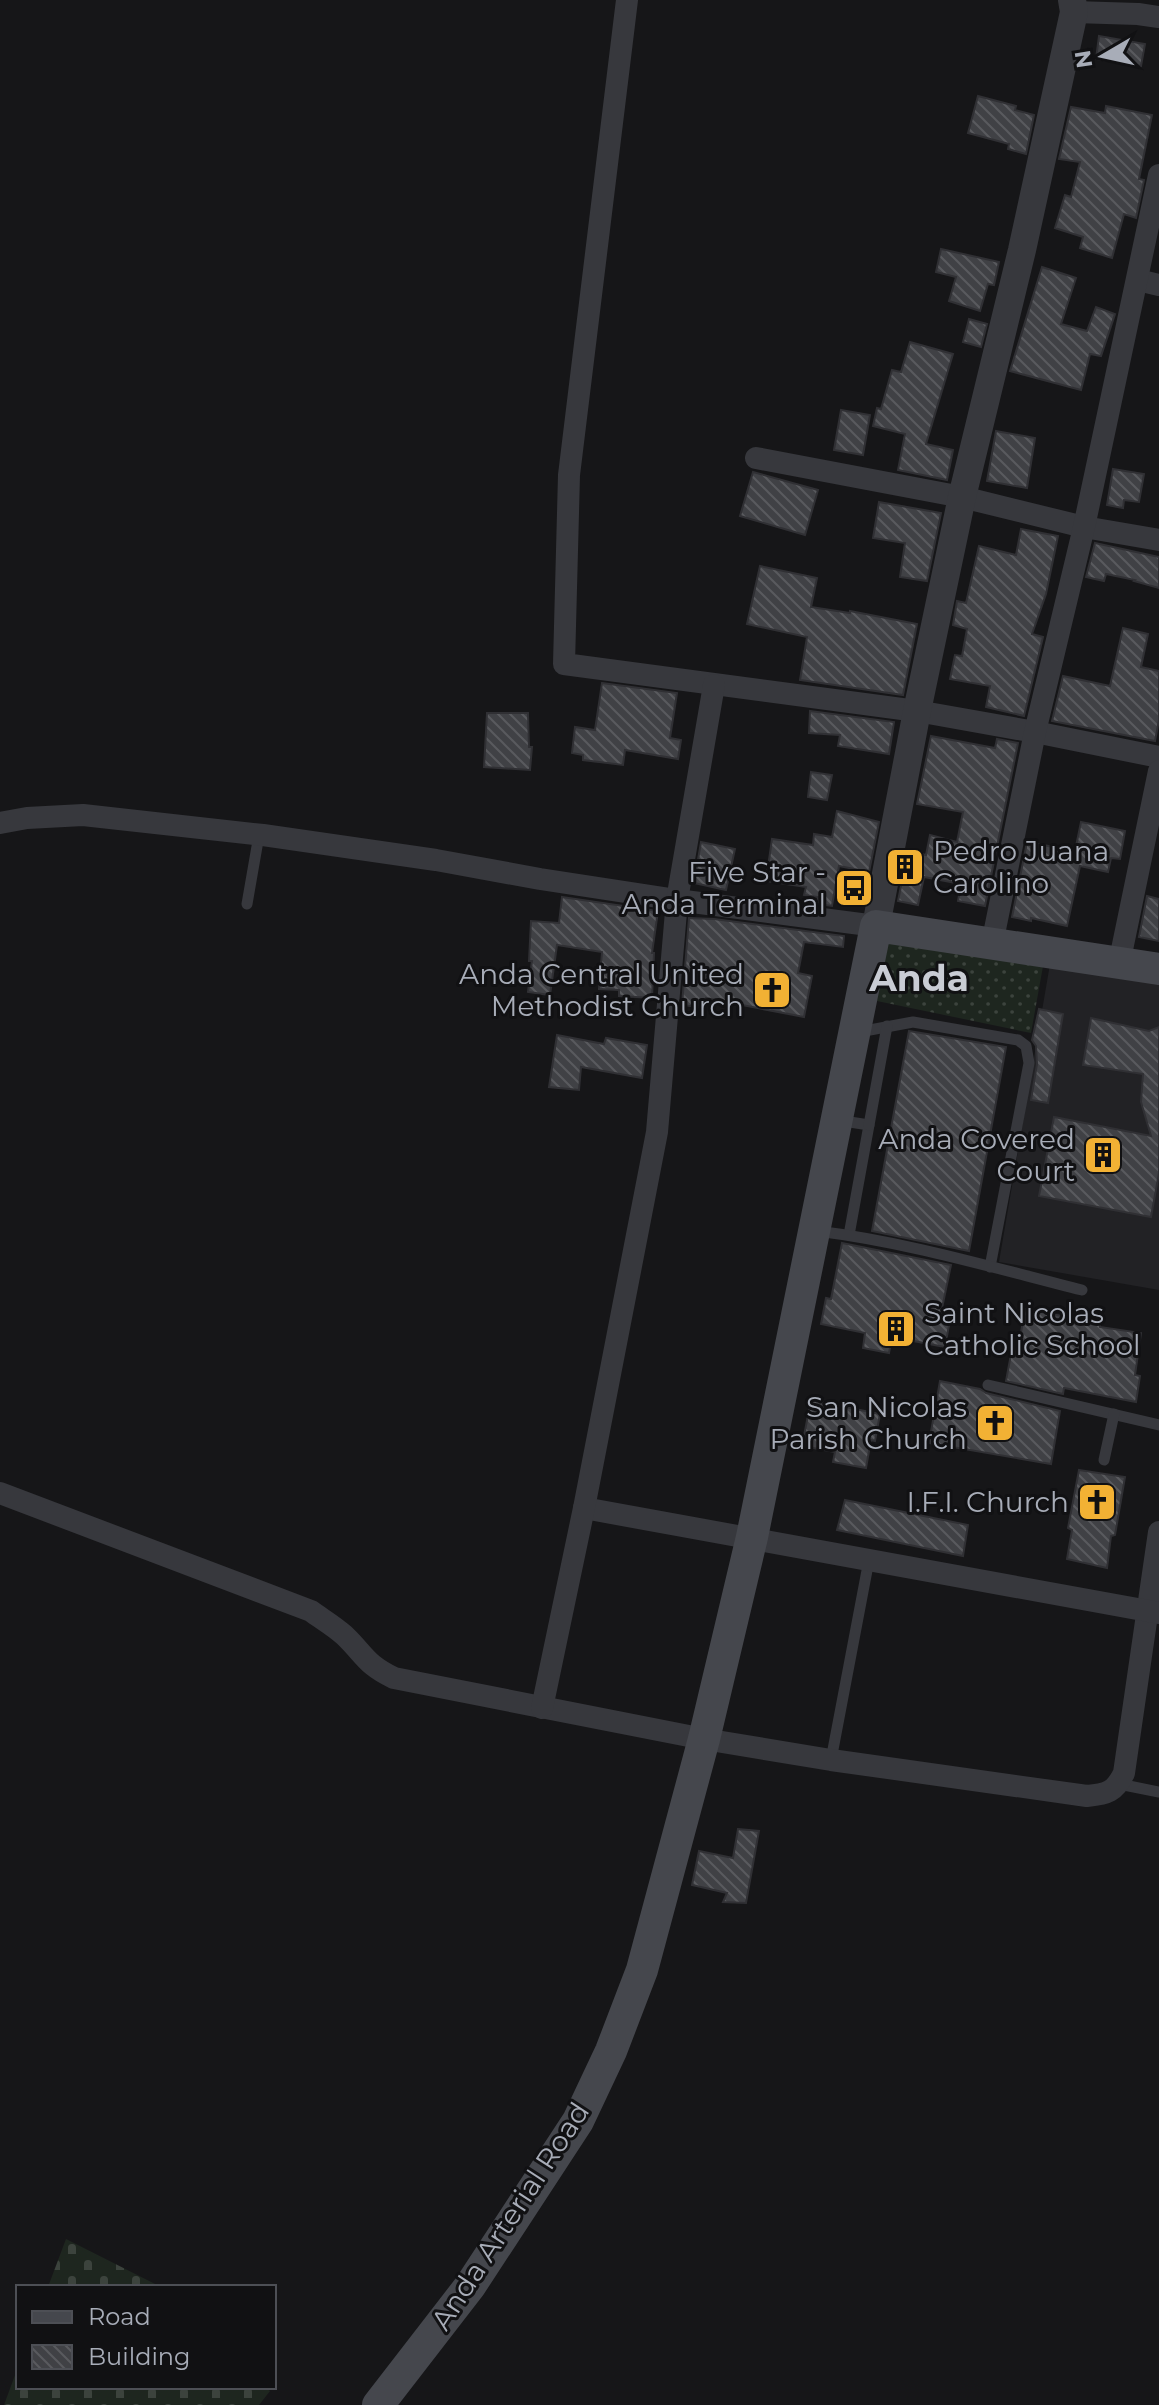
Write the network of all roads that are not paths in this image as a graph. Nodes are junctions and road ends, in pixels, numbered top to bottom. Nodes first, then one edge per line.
1 (627, 0) edge
2 (1073, 6) edge
3 (1159, 17) edge
4 (1159, 175) edge
5 (1149, 282) edge
6 (756, 458) dead end
7 (962, 497) junction
8 (1084, 527) junction
9 (1159, 540) edge
10 (714, 685) junction
11 (917, 711) junction
12 (1035, 732) junction
13 (1159, 757) edge
14 (1159, 771) edge
15 (0, 823) edge
16 (259, 835) junction
17 (677, 900) junction
18 (247, 904) dead end
19 (876, 926) junction
20 (992, 944) junction
21 (1119, 964) junction
22 (1159, 969) edge
23 (887, 1026) junction
24 (854, 1033) junction
25 (837, 1120) junction
26 (869, 1125) junction
27 (815, 1230) junction
28 (849, 1235) junction
29 (990, 1267) junction
30 (1082, 1290) dead end
31 (988, 1385) dead end
32 (1114, 1414) junction
33 (1159, 1425) edge
34 (1104, 1460) dead end
35 (0, 1493) edge
36 (584, 1508) junction
37 (1159, 1532) edge
38 (752, 1537) junction
39 (869, 1560) junction
40 (1153, 1612) edge
41 (542, 1708) junction
42 (704, 1739) junction
43 (831, 1760) junction
44 (1119, 1784) junction
45 (1159, 1792) edge
46 (378, 2405) edge

1 - 10 street
2 - 3 street
2 - 7 street
4 - 5 street
5 - 8 street
6 - 7 street
7 - 8 street
7 - 11 street
8 - 9 street
8 - 12 street
10 - 11 street
10 - 17 street
11 - 12 street
11 - 19 street
12 - 13 street
12 - 20 street
14 - 21 street
15 - 16 street
16 - 17 street
16 - 18 lane
17 - 19 street
17 - 36 street
19 - 20 main road
19 - 24 main road, Anda Arterial Road
20 - 21 main road
21 - 22 main road
23 - 24 lane
23 - 26 lane
23 - 29 lane
24 - 25 main road, Anda Arterial Road
25 - 26 lane
25 - 27 main road, Anda Arterial Road
26 - 28 lane
27 - 28 lane
27 - 38 main road, Anda Arterial Road
28 - 29 lane
29 - 30 lane
31 - 32 lane
32 - 33 lane
32 - 34 lane
35 - 41 street
36 - 38 street
36 - 41 street
37 - 40 street
38 - 39 street
38 - 42 main road, Anda Arterial Road
39 - 40 street
39 - 43 lane
40 - 44 street
41 - 42 street
42 - 43 street
42 - 46 main road, Anda Arterial Road
43 - 44 street
44 - 45 lane

